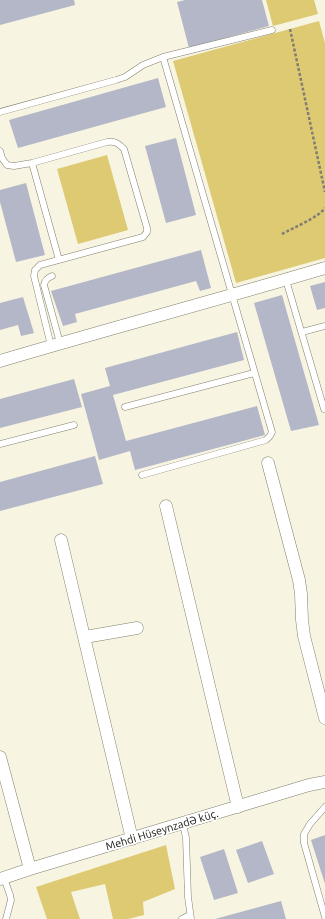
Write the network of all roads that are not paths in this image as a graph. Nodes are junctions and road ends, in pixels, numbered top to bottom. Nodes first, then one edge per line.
1 (272, 30) dead end
2 (163, 57) junction
3 (0, 112) edge
4 (0, 151) edge
5 (32, 163) junction
6 (59, 260) junction
7 (325, 268) edge
8 (52, 276) dead end
9 (286, 280) junction
10 (232, 295) junction
11 (325, 326) edge
12 (302, 332) junction
13 (55, 345) junction
14 (0, 361) edge
15 (254, 373) junction
16 (125, 407) dead end
17 (324, 409) dead end
18 (74, 425) dead end
19 (0, 444) edge
20 (268, 463) dead end
21 (142, 475) dead end
22 (166, 506) dead end
23 (61, 540) dead end
24 (137, 628) dead end
25 (85, 637) junction
26 (325, 718) edge
27 (0, 757) edge
28 (325, 782) edge
29 (238, 807) junction
30 (325, 807) edge
31 (183, 824) junction
32 (132, 839) junction
33 (30, 869) junction
34 (2, 878) edge
35 (191, 917) edge
36 (325, 918) edge
37 (6, 919) edge
38 (182, 919) edge

1 - 2 lane
2 - 3 lane
2 - 10 lane
4 - 5 lane
5 - 6 lane
5 - 6 lane
6 - 13 lane
7 - 9 street
8 - 13 lane
9 - 10 street
9 - 12 lane
10 - 13 street
10 - 15 lane
11 - 12 lane
12 - 17 lane
13 - 14 street
15 - 16 lane
15 - 21 lane
18 - 19 lane
20 - 26 street
22 - 29 street
23 - 25 street
24 - 25 street
25 - 32 street
27 - 33 street
28 - 29 street, Mehdi Hüseynzadə küç.
29 - 31 street, Mehdi Hüseynzadə küç.
30 - 36 lane
31 - 32 street, Mehdi Hüseynzadə küç.
31 - 35 lane
32 - 33 street, Mehdi Hüseynzadə küç.
33 - 34 street, Mehdi Hüseynzadə küç.
34 - 37 lane
35 - 38 lane

